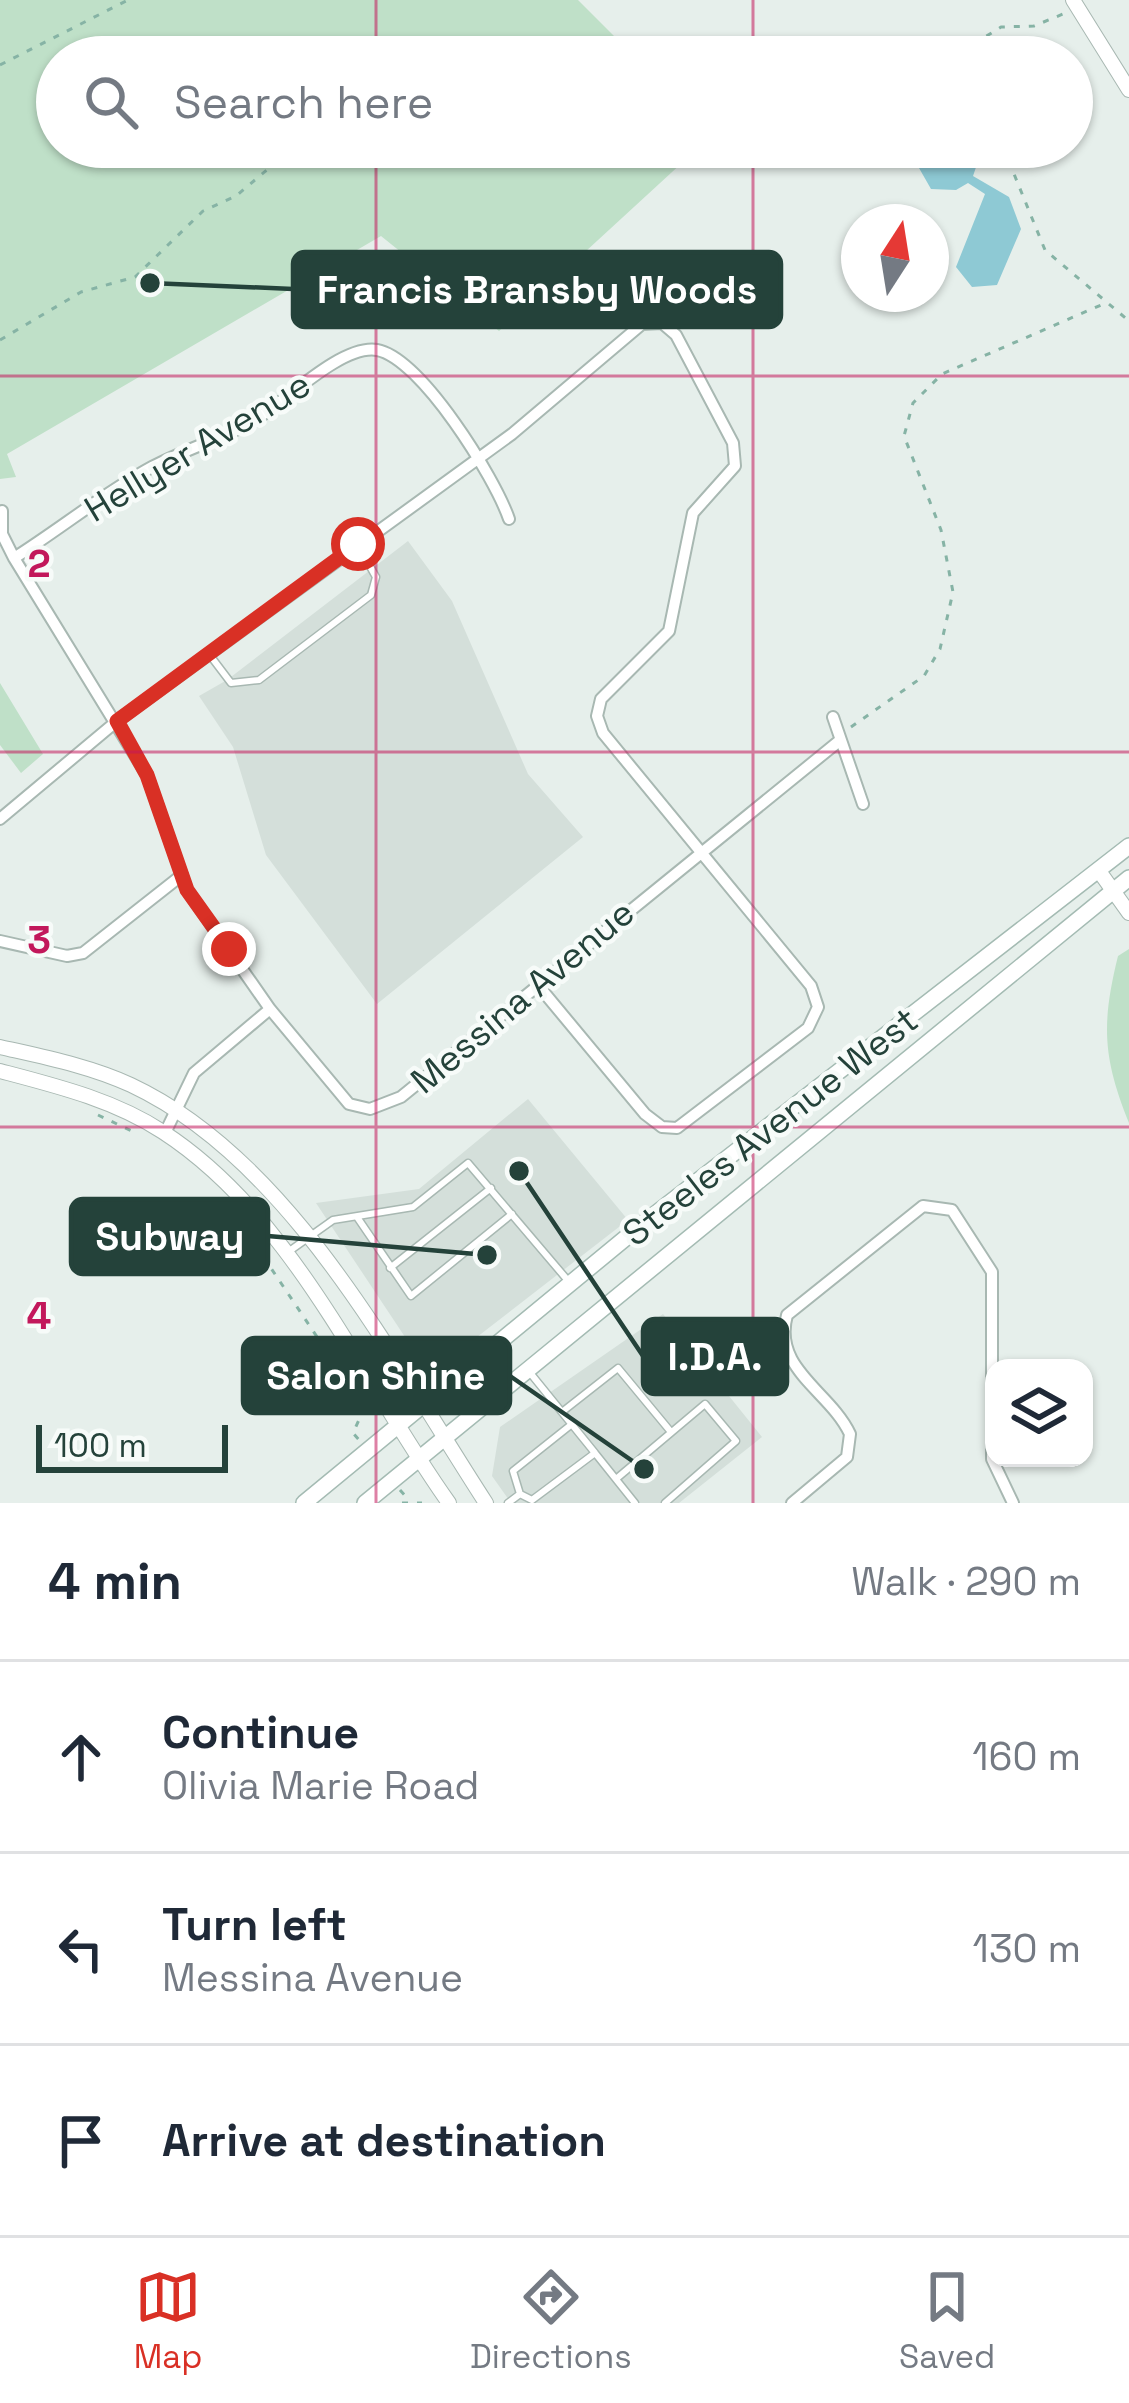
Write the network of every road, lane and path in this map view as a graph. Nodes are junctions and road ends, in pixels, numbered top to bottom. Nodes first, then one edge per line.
1 (128, 0) edge
2 (1075, 3) edge
3 (57, 36) edge
4 (988, 36) edge
5 (36, 47) edge
6 (0, 65) edge
7 (1129, 90) edge
8 (269, 168) edge
9 (1012, 168) edge
10 (1108, 302) junction
11 (1129, 321) edge
12 (0, 340) edge
13 (476, 460) junction
14 (2, 511) edge
15 (509, 519) dead end
16 (358, 544) junction
17 (14, 558) junction
18 (209, 654) junction
19 (833, 717) dead end
20 (117, 721) junction
21 (838, 742) junction
22 (863, 804) dead end
23 (0, 819) edge
24 (1129, 846) edge
25 (701, 848) junction
26 (1100, 871) junction
27 (182, 875) junction
28 (1129, 878) edge
29 (1114, 890) junction
30 (1129, 914) edge
31 (0, 941) edge
32 (537, 984) junction
33 (270, 1009) junction
34 (898, 1027) junction
35 (0, 1047) edge
36 (895, 1068) junction
37 (0, 1071) edge
38 (87, 1109) dead end
39 (176, 1110) junction
40 (165, 1133) junction
41 (148, 1139) dead end
42 (490, 1188) junction
43 (229, 1207) dead end
44 (512, 1214) junction
45 (357, 1217) junction
46 (308, 1235) junction
47 (285, 1255) junction
48 (390, 1268) junction
49 (571, 1284) junction
50 (527, 1370) junction
51 (423, 1405) junction
52 (562, 1412) junction
53 (572, 1424) junction
54 (397, 1426) junction
55 (671, 1432) junction
56 (444, 1437) junction
57 (556, 1437) junction
58 (360, 1442) dead end
59 (563, 1446) dead end
60 (542, 1448) junction
61 (595, 1453) junction
62 (549, 1457) dead end
63 (571, 1457) dead end
64 (419, 1459) junction
65 (527, 1460) junction
66 (578, 1466) junction
67 (534, 1469) dead end
68 (616, 1479) junction
69 (542, 1480) dead end
70 (548, 1488) junction
71 (627, 1493) junction
72 (520, 1494) junction
73 (407, 1499) edge
74 (533, 1502) edge
75 (304, 1503) edge
76 (365, 1503) edge
77 (403, 1503) edge
78 (422, 1503) edge
79 (448, 1503) edge
80 (486, 1503) edge
81 (508, 1503) edge
82 (615, 1503) edge
83 (635, 1503) edge
84 (665, 1503) edge
85 (792, 1503) edge
86 (1013, 1503) edge

1 - 3 path
2 - 4 path
2 - 7 street
5 - 6 path
8 - 12 path
9 - 10 path
10 - 11 path
10 - 21 path
13 - 15 street, Hellyer Avenue
13 - 16 street
13 - 17 street, Hellyer Avenue
13 - 25 street
14 - 17 street, Messina Avenue
16 - 18 street
16 - 18 lane
17 - 20 street, Messina Avenue
18 - 20 street
19 - 21 street
20 - 23 street
20 - 27 street, Messina Avenue
21 - 22 street
21 - 25 street, Messina Avenue
24 - 26 main road, Steeles Avenue West
25 - 32 street, Messina Avenue
25 - 32 street
26 - 29 street
26 - 34 main road, Steeles Avenue West
27 - 31 street
27 - 33 street, Messina Avenue
28 - 29 main road, Steeles Avenue West
29 - 30 street
29 - 36 main road, Steeles Avenue West
32 - 33 street, Messina Avenue
33 - 39 street
34 - 36 main road
34 - 49 main road, Steeles Avenue West
35 - 39 street
36 - 50 main road, Steeles Avenue West
37 - 40 street
38 - 41 path
39 - 40 street
39 - 46 street
40 - 47 street
42 - 44 lane
42 - 45 lane
42 - 48 lane
43 - 58 path
44 - 48 lane
44 - 49 lane
45 - 46 lane
45 - 48 lane
46 - 47 lane
46 - 51 street
47 - 54 street
49 - 51 main road, Steeles Avenue West
50 - 52 lane
50 - 56 main road, Steeles Avenue West
51 - 54 main road, Steeles Avenue West
51 - 56 street
52 - 53 lane
52 - 55 lane
53 - 57 lane
53 - 61 lane
54 - 64 street
54 - 75 main road, Steeles Avenue West
55 - 68 lane
55 - 84 lane
56 - 64 main road, Steeles Avenue West
56 - 80 street
57 - 59 lane
57 - 60 lane
60 - 62 lane
60 - 65 lane
61 - 66 lane
61 - 68 lane
63 - 66 lane
64 - 76 main road, Steeles Avenue West
64 - 79 street
65 - 67 lane
65 - 72 lane
66 - 70 lane
68 - 71 lane
69 - 70 lane
70 - 74 lane
71 - 82 lane
71 - 83 lane
72 - 74 lane
72 - 81 lane
73 - 77 path
73 - 78 path
85 - 86 street

